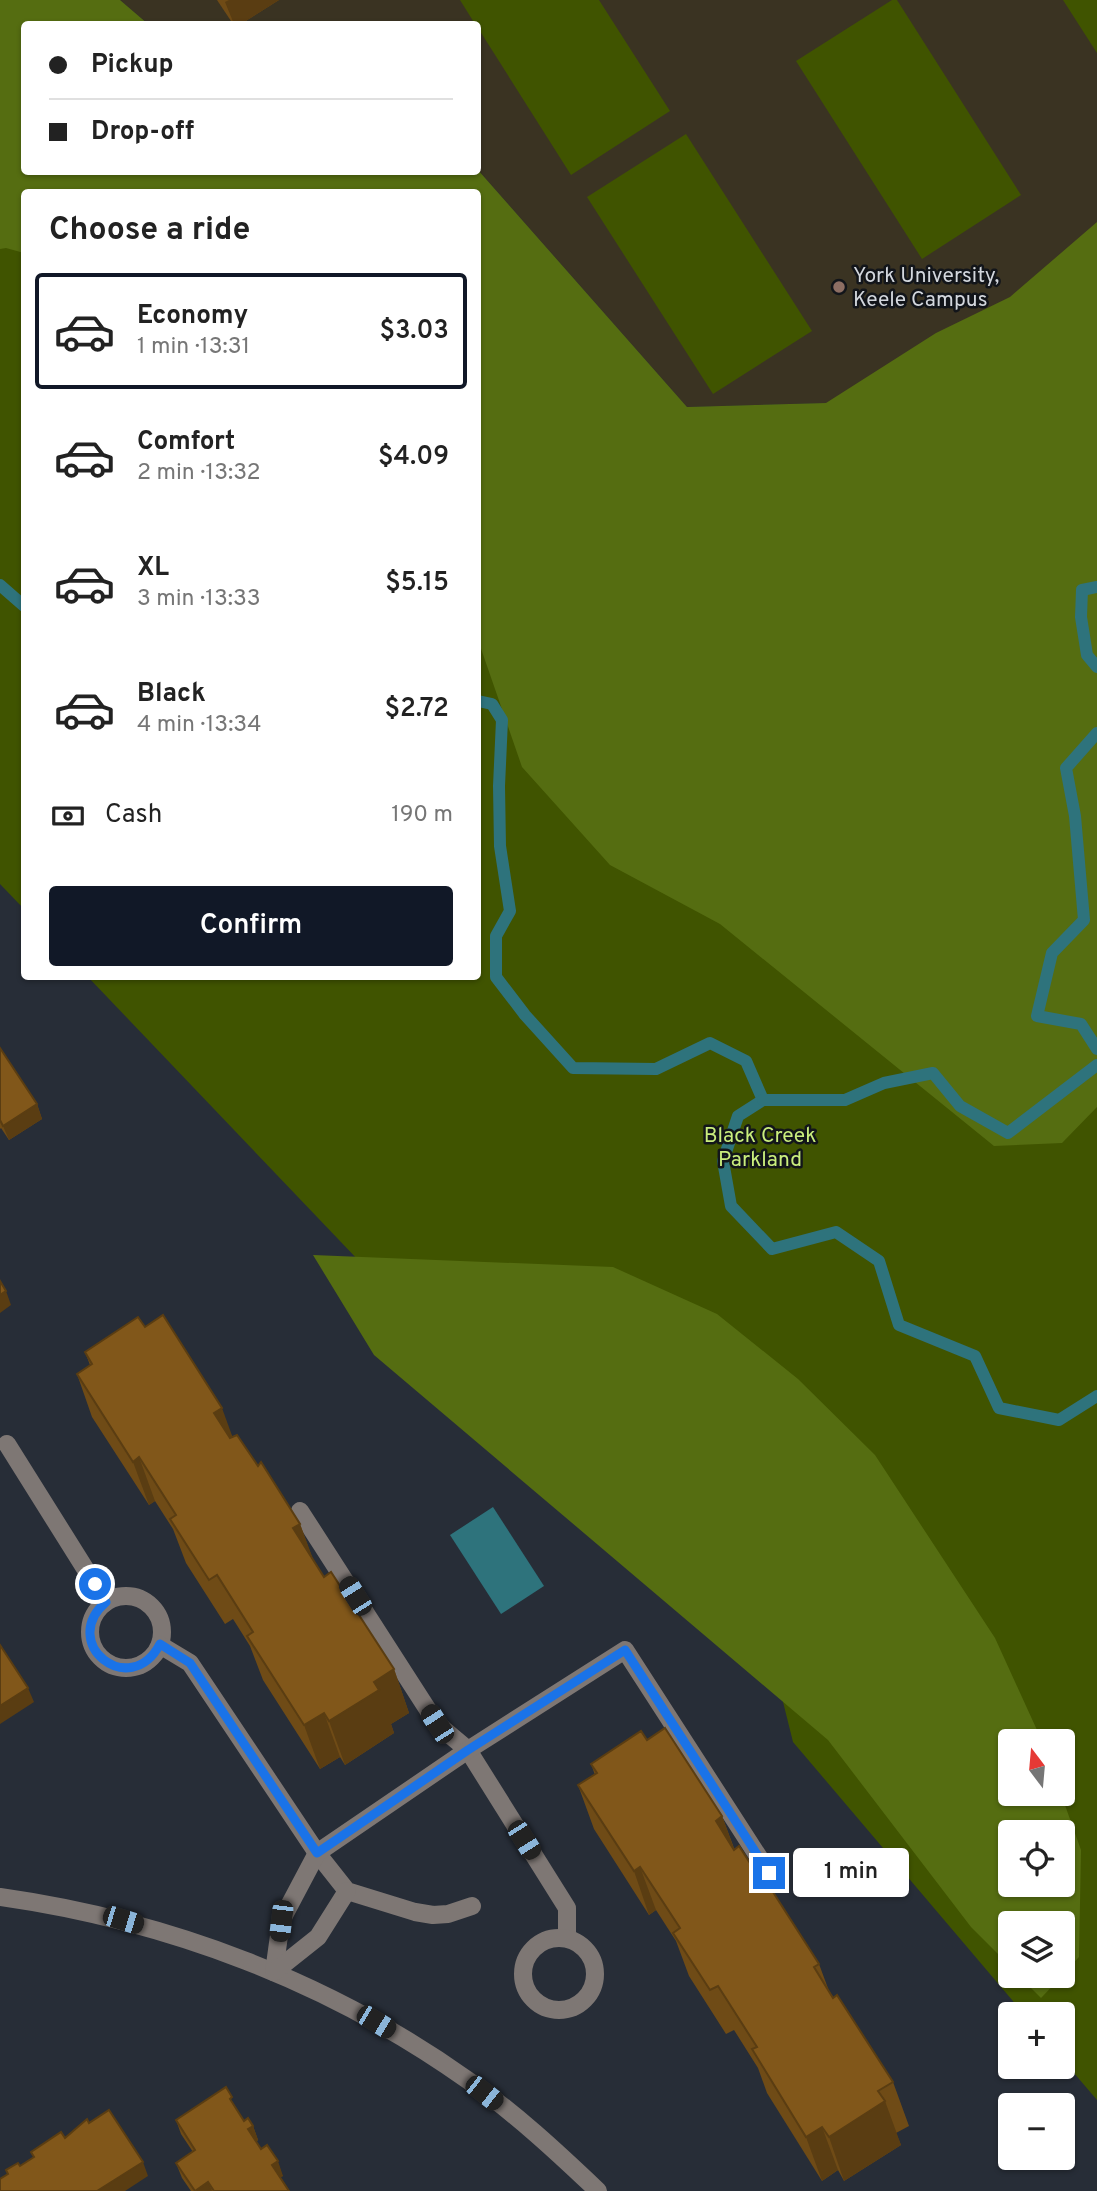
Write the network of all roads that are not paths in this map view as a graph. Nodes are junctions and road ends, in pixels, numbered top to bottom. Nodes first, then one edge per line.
1 (7, 1444) dead end
2 (300, 1511) dead end
3 (106, 1602) junction
4 (160, 1644) junction
5 (468, 1750) junction
6 (317, 1853) junction
7 (769, 1873) dead end
8 (347, 1891) junction
9 (0, 1897) edge
10 (472, 1906) dead end
11 (567, 1938) junction
12 (274, 1972) junction
13 (598, 2191) edge

1 - 3 street
2 - 5 street
3 - 4 street
3 - 4 street
4 - 6 street
5 - 6 street
5 - 7 street
5 - 11 street
6 - 8 street
6 - 12 street
8 - 10 street
8 - 12 street
9 - 12 street
11 - 11 street
12 - 13 street

